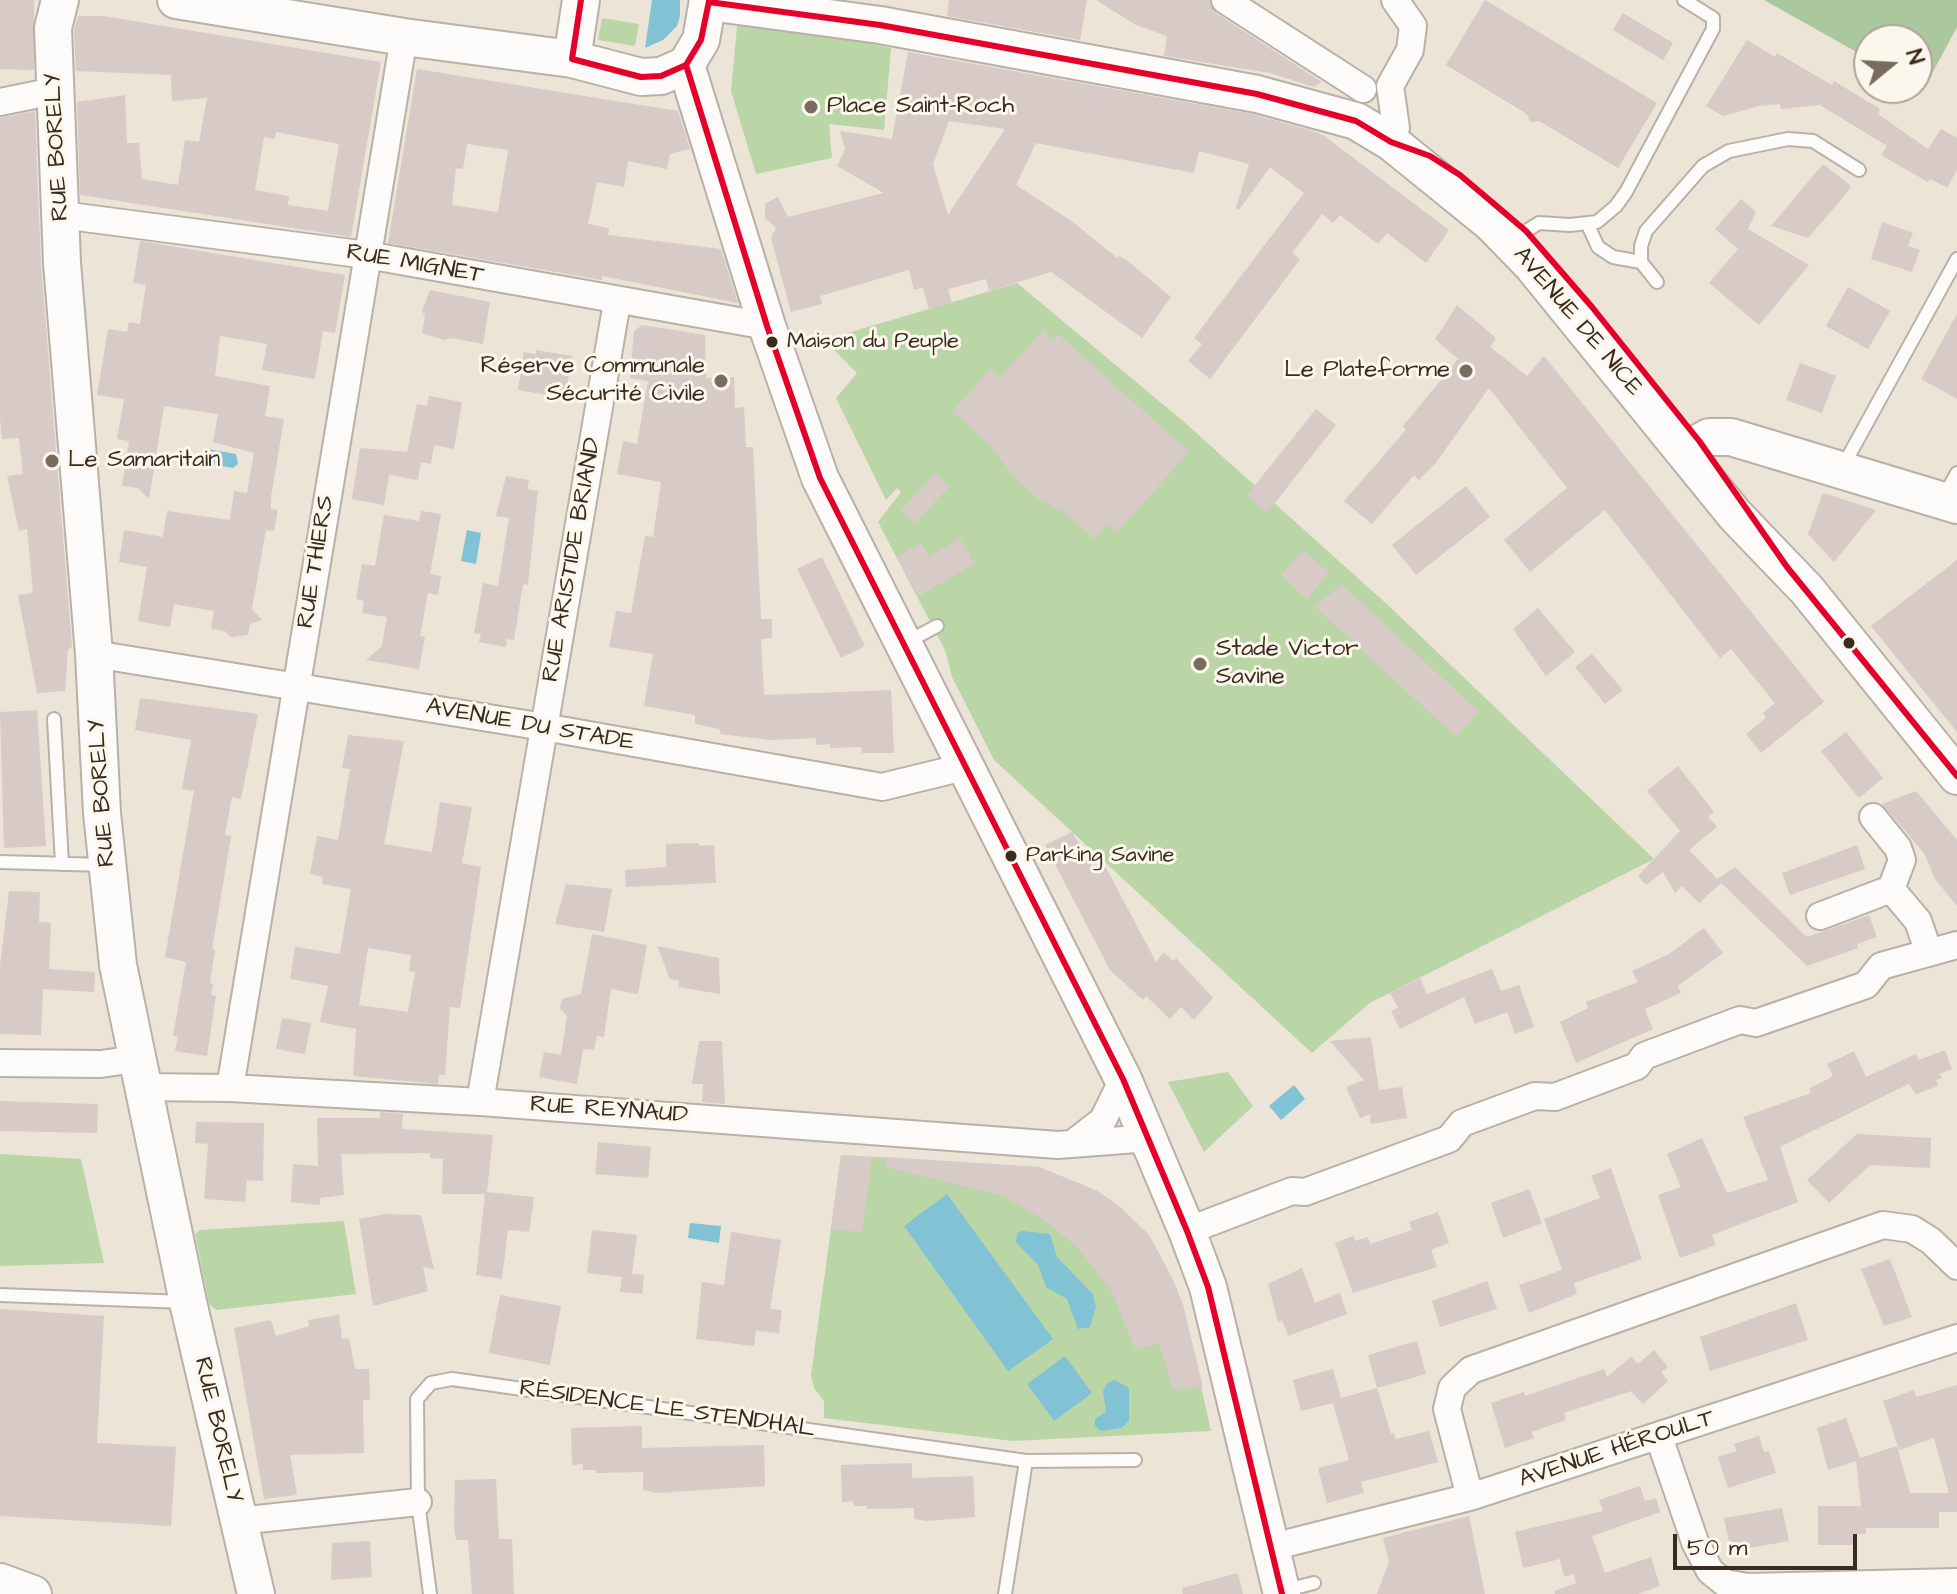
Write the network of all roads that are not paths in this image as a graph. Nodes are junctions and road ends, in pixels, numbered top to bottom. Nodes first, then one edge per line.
1 (60, 0) edge
2 (176, 0) edge
3 (581, 0) edge
4 (1225, 0) edge
5 (1395, 0) edge
6 (1684, 0) edge
7 (709, 1) edge
8 (755, 4) edge
9 (404, 37) junction
10 (572, 59) junction
11 (686, 65) junction
12 (1390, 86) junction
13 (54, 91) junction
14 (0, 102) edge
15 (1360, 105) junction
16 (1391, 142) junction
17 (1859, 170) dead end
18 (61, 218) junction
19 (1587, 223) junction
20 (1526, 231) junction
21 (367, 255) junction
22 (1957, 259) edge
23 (1641, 262) junction
24 (1657, 282) dead end
25 (617, 302) junction
26 (767, 326) junction
27 (1700, 442) junction
28 (1840, 471) junction
29 (1952, 493) edge
30 (1787, 567) junction
31 (937, 626) dead end
32 (902, 645) junction
33 (94, 654) junction
34 (296, 688) junction
35 (54, 719) dead end
36 (544, 727) junction
37 (964, 767) junction
38 (1957, 776) edge
39 (1873, 817) dead end
40 (0, 862) edge
41 (62, 864) junction
42 (107, 865) junction
43 (1891, 889) junction
44 (1820, 916) dead end
45 (1957, 945) edge
46 (1928, 950) junction
47 (0, 1063) edge
48 (139, 1073) junction
49 (1123, 1079) junction
50 (230, 1088) junction
51 (480, 1102) junction
52 (1150, 1138) junction
53 (1076, 1141) junction
54 (1187, 1231) junction
55 (1957, 1266) edge
56 (0, 1295) edge
57 (188, 1302) junction
58 (1957, 1338) edge
59 (1659, 1437) junction
60 (1135, 1460) dead end
61 (1026, 1461) junction
62 (1470, 1497) junction
63 (418, 1502) junction
64 (238, 1521) junction
65 (1272, 1547) junction
66 (0, 1582) edge
67 (1957, 1582) edge
68 (251, 1588) edge
69 (1293, 1589) edge
70 (33, 1594) edge
71 (430, 1594) edge
72 (1005, 1594) edge

1 - 13 main road, RUE BORELY
2 - 9 main road
3 - 10 main road
4 - 15 street
5 - 12 street
6 - 19 lane
7 - 8 main road
7 - 11 main road
8 - 15 main road
9 - 10 main road
9 - 21 street, RUE THIERS
10 - 11 main road
11 - 26 main road
12 - 15 street
12 - 16 street
13 - 14 street
13 - 18 main road, RUE BORELY
15 - 16 main road
16 - 20 main road, AVENUE DE NICE
16 - 30 main road, AVENUE DE NICE
17 - 23 lane
18 - 21 street, RUE MIGNET
18 - 33 main road, RUE BORELY
19 - 20 lane
19 - 23 lane
20 - 27 main road, AVENUE DE NICE
21 - 25 street, RUE MIGNET
21 - 34 street, RUE THIERS
22 - 28 lane
23 - 24 lane
25 - 26 street, RUE MIGNET
25 - 36 street, RUE ARISTIDE BRIAND
26 - 32 main road
27 - 28 main road
27 - 30 main road, AVENUE DE NICE
28 - 29 main road
30 - 38 main road, AVENUE DE NICE
31 - 32 lane
32 - 37 main road
33 - 34 street, AVENUE DU STADE
33 - 42 main road, RUE BORELY
34 - 36 street, AVENUE DU STADE
34 - 50 street, RUE THIERS
35 - 41 lane
36 - 37 street, AVENUE DU STADE
36 - 51 street, RUE ARISTIDE BRIAND
37 - 49 main road
39 - 43 street
40 - 41 lane
41 - 42 lane
42 - 48 main road, RUE BORELY
43 - 44 street
43 - 46 street
45 - 46 street
46 - 54 street
47 - 48 street, RUE REYNAUD
48 - 50 street, RUE REYNAUD
48 - 57 main road, RUE BORELY
49 - 52 main road
49 - 53 street
50 - 51 street, RUE REYNAUD
51 - 53 street, RUE REYNAUD
52 - 53 street, RUE REYNAUD
52 - 54 main road
54 - 65 main road
55 - 62 street
56 - 57 lane
57 - 64 main road, RUE BORELY
58 - 59 street, AVENUE HÉROULT
59 - 62 street, AVENUE HÉROULT
59 - 67 street
60 - 61 lane, RÉSIDENCE LE STENDHAL
61 - 63 lane, RÉSIDENCE LE STENDHAL
61 - 72 lane
62 - 65 street, AVENUE HÉROULT
63 - 64 street
63 - 71 lane, RÉSIDENCE LE STENDHAL
64 - 68 main road, RUE BORELY
65 - 69 main road
66 - 70 main road

